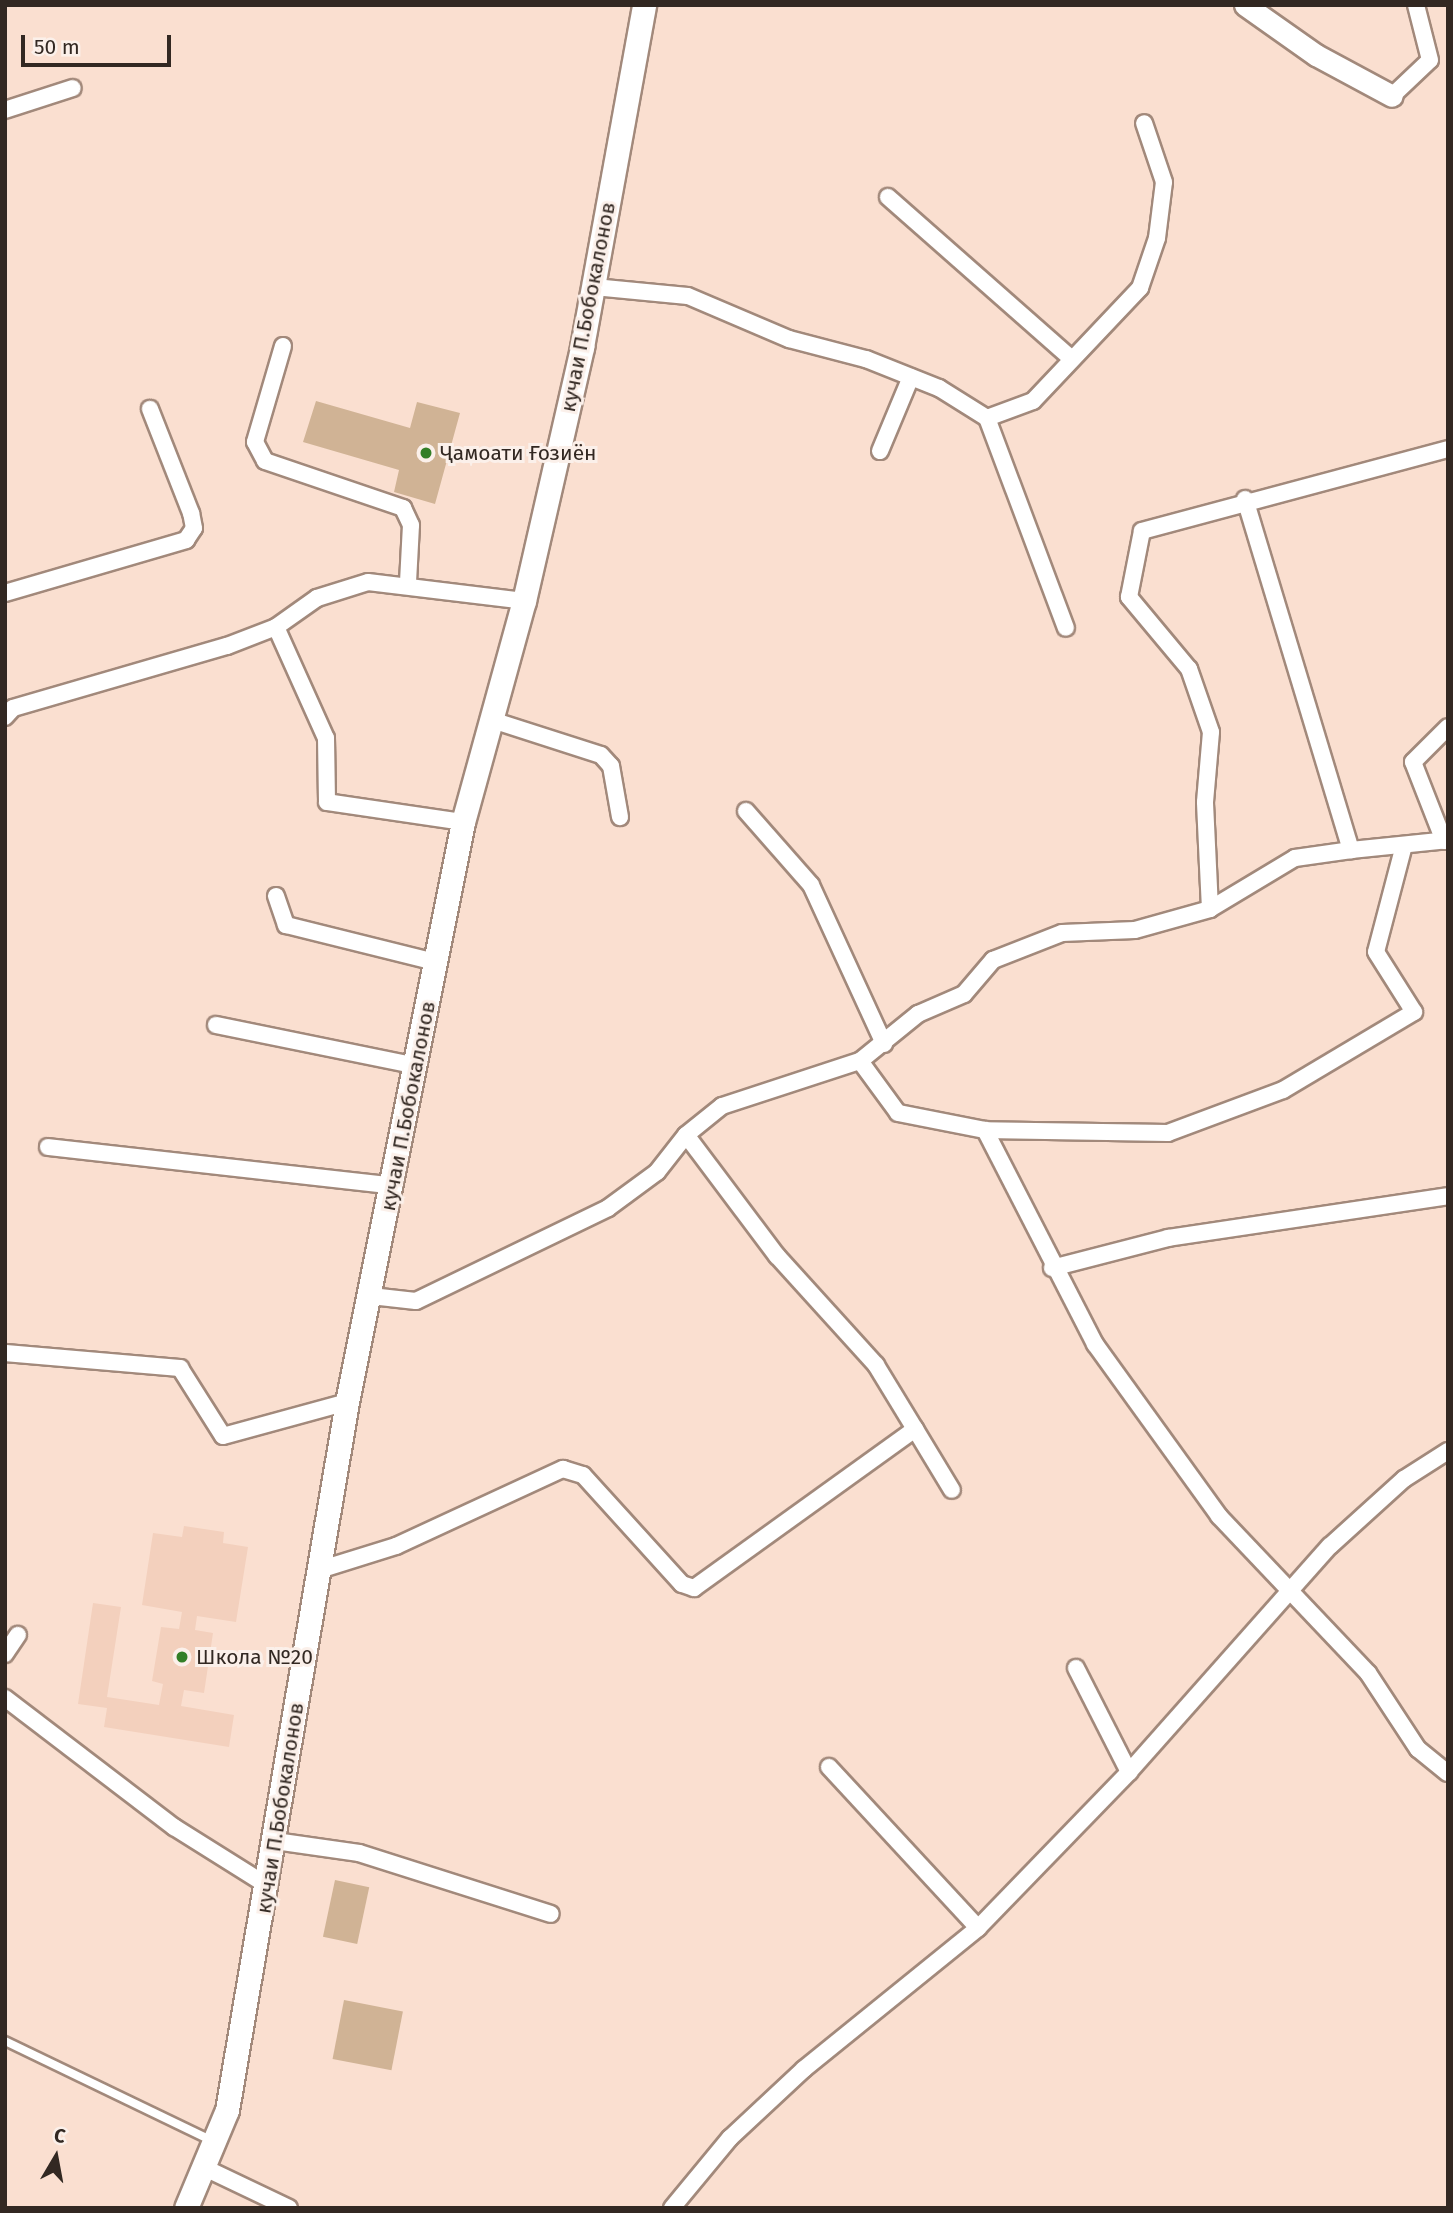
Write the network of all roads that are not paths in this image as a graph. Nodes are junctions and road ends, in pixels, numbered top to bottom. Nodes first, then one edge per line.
1 (644, 5) edge
2 (1245, 5) edge
3 (1416, 5) edge
4 (73, 88) dead end
5 (1392, 96) joint
6 (5, 110) edge
7 (1144, 123) dead end
8 (888, 197) dead end
9 (594, 287) junction
10 (283, 346) dead end
11 (1072, 359) junction
12 (911, 377) junction
13 (150, 409) dead end
14 (987, 418) junction
15 (1448, 450) edge
16 (880, 451) dead end
17 (1245, 499) junction
18 (408, 582) junction
19 (5, 593) edge
20 (524, 601) junction
21 (276, 627) junction
22 (1066, 628) dead end
23 (5, 717) edge
24 (492, 720) junction
25 (1448, 727) edge
26 (746, 811) dead end
27 (620, 817) dead end
28 (463, 822) junction
29 (1446, 841) edge
30 (1403, 849) junction
31 (1351, 850) junction
32 (276, 896) dead end
33 (1210, 908) junction
34 (436, 962) junction
35 (216, 1025) dead end
36 (884, 1044) junction
37 (860, 1061) junction
38 (417, 1066) junction
39 (985, 1130) junction
40 (686, 1135) junction
41 (48, 1147) dead end
42 (393, 1185) junction
43 (1448, 1196) edge
44 (1052, 1268) junction
45 (371, 1296) junction
46 (5, 1353) edge
47 (347, 1402) junction
48 (915, 1429) junction
49 (1448, 1451) edge
50 (952, 1490) dead end
51 (319, 1570) junction
52 (1291, 1595) junction
53 (18, 1635) dead end
54 (5, 1654) edge
55 (1076, 1668) dead end
56 (5, 1698) edge
57 (829, 1767) dead end
58 (1129, 1772) junction
59 (1448, 1773) edge
60 (275, 1841) junction
61 (268, 1886) junction
62 (551, 1914) dead end
63 (978, 1928) junction
64 (5, 2041) edge
65 (216, 2142) junction
66 (205, 2168) junction
67 (187, 2208) edge
68 (289, 2208) edge
69 (672, 2208) edge

1 - 9 main road, кучаи П.Бобокалонов
2 - 5 street
3 - 5 street
4 - 6 street
7 - 11 street
8 - 11 street
9 - 12 street
9 - 20 main road, кучаи П.Бобокалонов
10 - 18 street
11 - 14 street
12 - 14 street
12 - 16 street
13 - 19 street
14 - 22 street
15 - 17 street
17 - 31 street
17 - 33 street
18 - 20 street
18 - 21 street
20 - 24 main road, кучаи П.Бобокалонов
21 - 23 street
21 - 28 street
24 - 27 street
24 - 28 main road, кучаи П.Бобокалонов
25 - 29 street
26 - 36 street
28 - 34 main road, кучаи П.Бобокалонов
29 - 30 street
30 - 31 street
30 - 39 street
31 - 33 street
32 - 34 street
33 - 36 street
34 - 38 main road, кучаи П.Бобокалонов
35 - 38 street
36 - 37 street
37 - 39 street
37 - 40 street
38 - 42 main road, кучаи П.Бобокалонов
39 - 44 street
40 - 45 street
40 - 48 street
41 - 42 street
42 - 45 main road, кучаи П.Бобокалонов
43 - 44 street
44 - 52 street
45 - 47 main road, кучаи П.Бобокалонов
46 - 47 street
47 - 51 main road, кучаи П.Бобокалонов
48 - 50 street
48 - 51 street
49 - 52 street
51 - 60 main road, кучаи П.Бобокалонов
52 - 58 street
52 - 59 street
53 - 54 street
55 - 58 street
56 - 61 street
57 - 63 street
58 - 63 street
60 - 61 main road, кучаи П.Бобокалонов
60 - 62 street
61 - 65 main road, кучаи П.Бобокалонов
63 - 69 street
64 - 65 lane
65 - 66 main road, кучаи П.Бобокалонов
66 - 67 main road, кучаи П.Бобокалонов
66 - 68 street

